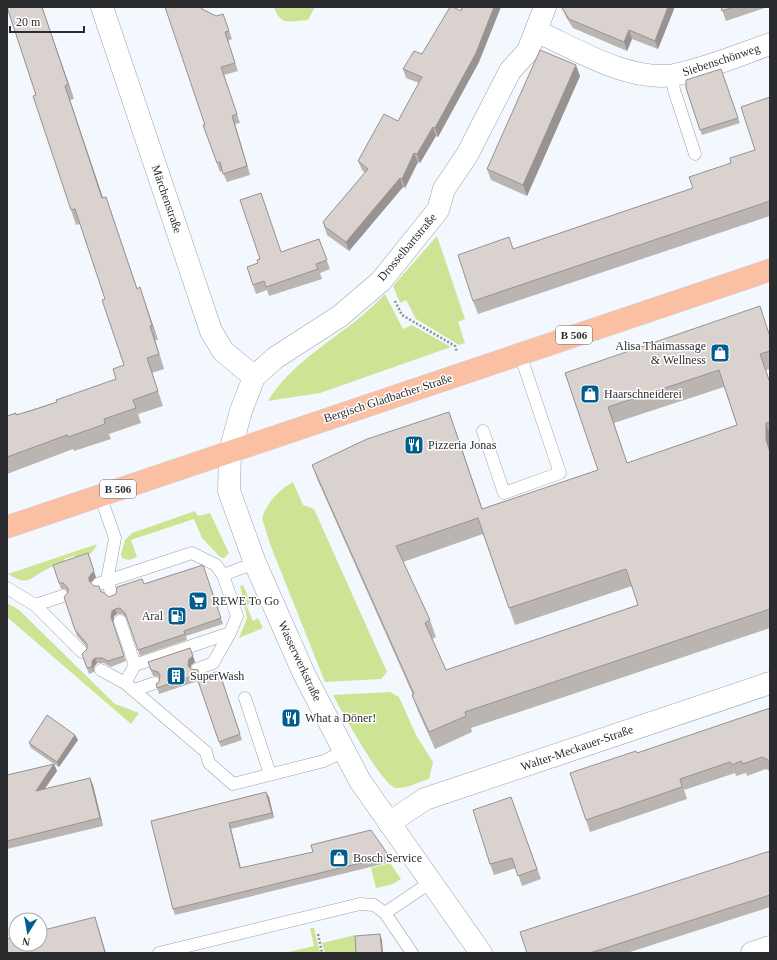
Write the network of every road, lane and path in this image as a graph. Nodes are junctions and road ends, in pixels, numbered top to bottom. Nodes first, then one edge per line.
1 (102, 7) edge
2 (545, 7) edge
3 (536, 31) junction
4 (770, 44) edge
5 (672, 75) junction
6 (695, 154) dead end
7 (770, 270) edge
8 (380, 281) junction
9 (520, 354) junction
10 (464, 373) junction
11 (254, 377) junction
12 (483, 431) dead end
13 (230, 451) junction
14 (100, 495) junction
15 (7, 526) edge
16 (255, 563) junction
17 (223, 575) junction
18 (102, 582) junction
19 (7, 588) edge
20 (112, 595) edge
21 (63, 596) edge
22 (35, 605) junction
23 (120, 621) dead end
24 (230, 633) junction
25 (82, 652) edge
26 (135, 665) junction
27 (197, 669) edge
28 (101, 670) dead end
29 (155, 683) edge
30 (770, 683) edge
31 (130, 687) junction
32 (245, 698) dead end
33 (344, 751) junction
34 (270, 774) junction
35 (389, 823) junction
36 (431, 882) junction
37 (385, 913) junction
38 (770, 946) edge
39 (159, 953) edge
40 (412, 953) edge
41 (481, 953) edge
42 (752, 953) edge

1 - 11 street, Märchenstraße
2 - 3 street, Drosselbartstraße
3 - 5 street, Siebenschönweg
3 - 8 street, Drosselbartstraße
4 - 5 street, Siebenschönweg
5 - 6 lane
7 - 9 main road, Bergisch Gladbacher Straße / B 506
8 - 10 path
8 - 11 street, Drosselbartstraße
9 - 10 main road, Bergisch Gladbacher Straße / B 506
9 - 12 lane
10 - 13 main road, Bergisch Gladbacher Straße / B 506
11 - 13 street, Drosselbartstraße
13 - 14 main road, Bergisch Gladbacher Straße / B 506
13 - 16 street, Wasserwerkstraße
14 - 15 main road, Bergisch Gladbacher Straße / B 506
14 - 18 lane
16 - 17 lane
16 - 33 street, Wasserwerkstraße
17 - 18 lane
17 - 24 lane
18 - 20 lane
19 - 22 lane
21 - 22 lane
22 - 25 lane
23 - 26 lane
24 - 26 lane
24 - 27 lane
26 - 31 lane
28 - 31 lane
29 - 31 lane
30 - 35 street, Walter-Meckauer-Straße
31 - 34 lane
32 - 34 lane
33 - 34 lane
33 - 35 street, Wasserwerkstraße
35 - 36 street, Wasserwerkstraße
36 - 37 lane
36 - 41 street, Wasserwerkstraße
37 - 39 lane
37 - 40 lane
38 - 42 street

